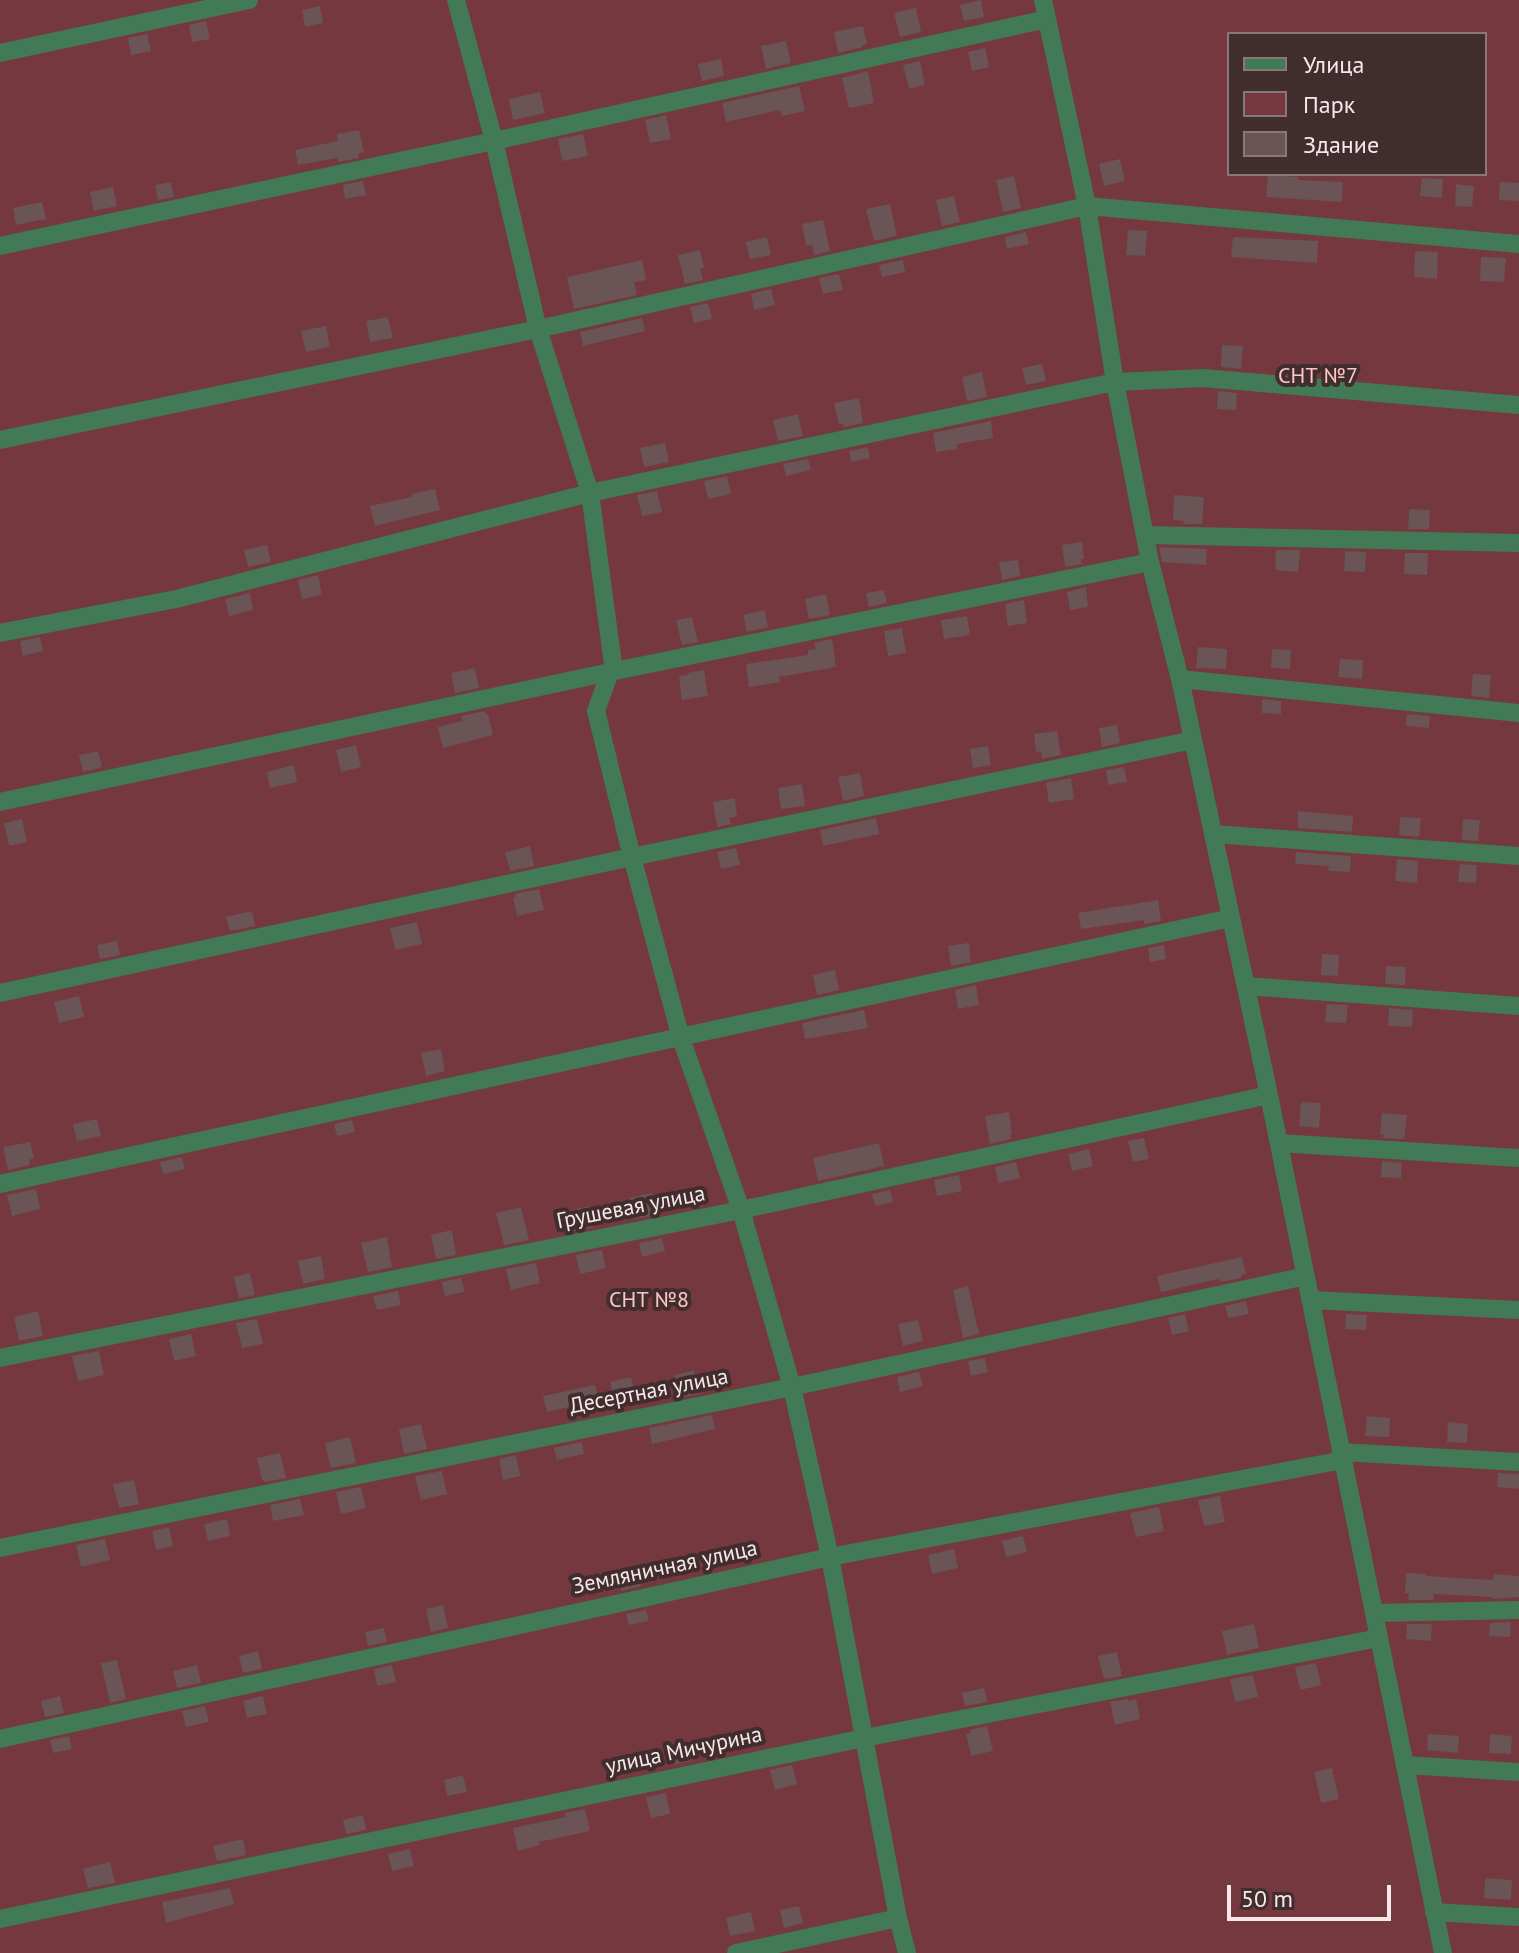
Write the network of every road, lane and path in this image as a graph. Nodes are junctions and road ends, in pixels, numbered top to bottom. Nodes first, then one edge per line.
1 (249, 0) edge
2 (456, 0) edge
3 (1043, 0) edge
4 (1047, 19) junction
5 (0, 53) edge
6 (494, 141) junction
7 (1087, 206) junction
8 (1519, 244) edge
9 (0, 246) edge
10 (538, 329) junction
11 (1115, 382) junction
12 (1519, 405) edge
13 (0, 440) edge
14 (590, 493) junction
15 (1145, 535) junction
16 (1519, 543) edge
17 (1150, 562) junction
18 (0, 633) edge
19 (610, 672) junction
20 (1180, 679) junction
21 (1519, 713) edge
22 (1193, 740) junction
23 (0, 802) edge
24 (1213, 834) junction
25 (1519, 856) edge
26 (632, 857) junction
27 (1231, 918) junction
28 (1246, 986) junction
29 (0, 993) edge
30 (1519, 1006) edge
31 (681, 1038) junction
32 (1269, 1095) junction
33 (1279, 1143) junction
34 (1519, 1158) edge
35 (0, 1184) edge
36 (741, 1210) junction
37 (1306, 1276) junction
38 (1310, 1300) junction
39 (1519, 1310) edge
40 (0, 1358) edge
41 (792, 1387) junction
42 (1342, 1456) junction
43 (1519, 1462) edge
44 (0, 1548) edge
45 (830, 1557) junction
46 (1519, 1610) edge
47 (1374, 1613) junction
48 (1379, 1638) junction
49 (864, 1738) junction
50 (0, 1739) edge
51 (1405, 1765) junction
52 (1519, 1772) edge
53 (1434, 1912) junction
54 (1519, 1917) edge
55 (898, 1918) junction
56 (0, 1919) edge
57 (736, 1953) edge
58 (907, 1953) edge
59 (1443, 1953) edge

1 - 5 street
2 - 6 street
3 - 4 street
4 - 6 street
4 - 7 street
6 - 9 street
6 - 10 street
7 - 8 street
7 - 10 street
7 - 11 street
10 - 13 street
10 - 14 street
11 - 12 street
11 - 14 street
11 - 15 street
14 - 18 street
14 - 19 street
15 - 16 street
15 - 17 street
17 - 19 street
17 - 20 street
19 - 23 street
19 - 26 street
20 - 21 street
20 - 22 street
22 - 24 street
22 - 26 street
24 - 25 street
24 - 27 street
26 - 29 street
26 - 31 street
27 - 28 street
27 - 31 street
28 - 30 street
28 - 32 street
31 - 35 street
31 - 36 street
32 - 33 street
32 - 36 street, Грушевая улица
33 - 34 street
33 - 37 street
36 - 40 street, Грушевая улица
36 - 41 street
37 - 38 street
37 - 41 street, Десертная улица
38 - 39 street
38 - 42 street
41 - 44 street, Десертная улица
41 - 45 street
42 - 43 street, Земляничная улица
42 - 45 street, Земляничная улица
42 - 47 street
45 - 49 street
45 - 50 street, Земляничная улица
46 - 47 street
47 - 48 street
48 - 49 street, улица Мичурина
48 - 51 street
49 - 55 street
49 - 56 street, улица Мичурина
51 - 52 street
51 - 53 street
53 - 54 street
53 - 59 street
55 - 57 street
55 - 58 street

